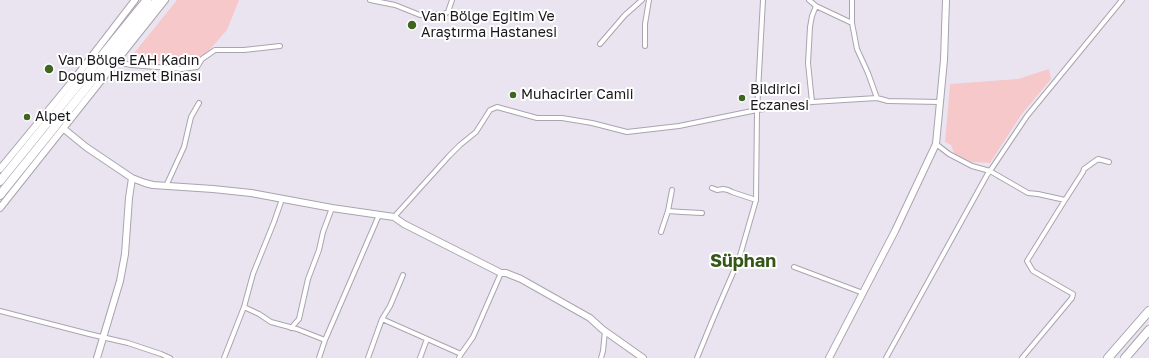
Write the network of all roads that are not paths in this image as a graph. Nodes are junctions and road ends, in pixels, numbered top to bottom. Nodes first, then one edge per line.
1 (135, 0) edge
2 (146, 0) edge
3 (156, 0) edge
4 (165, 0) edge
5 (370, 0) edge
6 (396, 0) edge
7 (452, 0) edge
8 (642, 0) edge
9 (649, 0) edge
10 (763, 0) edge
11 (809, 0) edge
12 (852, 0) edge
13 (946, 0) edge
14 (1122, 0) edge
15 (395, 5) junction
16 (816, 6) junction
17 (852, 23) junction
18 (600, 44) dead end
19 (280, 46) dead end
20 (645, 46) dead end
21 (117, 62) junction
22 (877, 98) junction
23 (812, 102) junction
24 (940, 102) junction
25 (199, 103) dead end
26 (757, 110) junction
27 (64, 129) junction
28 (936, 144) junction
29 (1109, 162) dead end
30 (0, 168) edge
31 (990, 172) junction
32 (132, 178) junction
33 (0, 181) edge
34 (166, 186) junction
35 (712, 188) dead end
36 (672, 190) dead end
37 (0, 195) edge
38 (282, 199) junction
39 (756, 200) junction
40 (1064, 200) junction
41 (0, 208) edge
42 (332, 208) junction
43 (668, 211) junction
44 (702, 213) dead end
45 (379, 215) junction
46 (394, 217) junction
47 (661, 232) dead end
48 (794, 267) dead end
49 (501, 272) junction
50 (403, 275) dead end
51 (863, 293) junction
52 (244, 307) junction
53 (0, 311) edge
54 (1149, 311) edge
55 (382, 319) junction
56 (291, 328) junction
57 (1149, 330) edge
58 (605, 331) junction
59 (103, 338) junction
60 (427, 339) junction
61 (325, 340) junction
62 (460, 356) edge
63 (96, 358) edge
64 (170, 358) edge
65 (224, 358) edge
66 (319, 358) edge
67 (368, 358) edge
68 (420, 358) edge
69 (600, 358) edge
70 (643, 358) edge
71 (697, 358) edge
72 (829, 358) edge
73 (886, 358) edge
74 (1022, 358) edge
75 (1108, 358) edge
76 (1125, 358) edge

1 - 30 street
2 - 33 highway
3 - 37 highway
4 - 21 street
5 - 15 street
6 - 15 street
7 - 15 street
8 - 18 street
9 - 20 street
10 - 26 street
11 - 16 street
12 - 17 street
13 - 24 street
14 - 31 street
16 - 17 street
16 - 23 street
17 - 22 street
19 - 21 street
21 - 27 street
22 - 23 street
22 - 24 street
23 - 26 street
24 - 28 street
25 - 34 street
26 - 39 street
26 - 46 street
27 - 32 street
27 - 41 street
28 - 31 street
28 - 51 street
29 - 40 street
31 - 40 street
31 - 73 street
32 - 34 street
32 - 59 street
34 - 38 street
35 - 39 street
36 - 43 street
38 - 42 street
38 - 52 street
39 - 71 street
40 - 74 street
42 - 45 street
42 - 56 street
43 - 44 street
43 - 47 street
45 - 46 street
45 - 61 street
46 - 49 street
48 - 51 street
49 - 58 street
49 - 62 street
50 - 55 street
51 - 72 street
52 - 56 street
52 - 65 street
53 - 59 street
54 - 75 highway
55 - 60 street
55 - 67 street
56 - 61 street
57 - 76 highway
58 - 69 street
58 - 70 street
59 - 63 street
59 - 64 street
60 - 62 street
60 - 68 street
61 - 66 street

